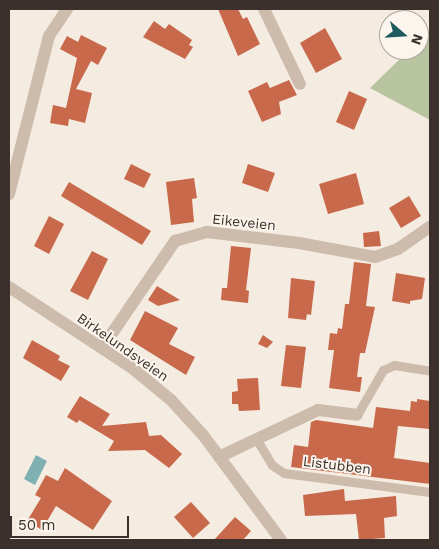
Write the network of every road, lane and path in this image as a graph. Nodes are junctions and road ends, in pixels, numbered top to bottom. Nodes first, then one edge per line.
1 (67, 9) edge
2 (264, 9) edge
3 (300, 84) dead end
4 (9, 194) edge
5 (430, 227) edge
6 (9, 286) edge
7 (102, 348) junction
8 (430, 371) edge
9 (357, 415) joint
10 (257, 440) junction
11 (219, 458) junction
12 (430, 492) edge
13 (281, 540) edge

1 - 4 street
2 - 3 street
5 - 7 street, Eikeveien
6 - 7 street, Birkelundsveien
7 - 11 street, Birkelundsveien
8 - 9 lane
9 - 10 street
10 - 11 street
10 - 12 lane, Listubben
11 - 13 street, Birkelundsveien

